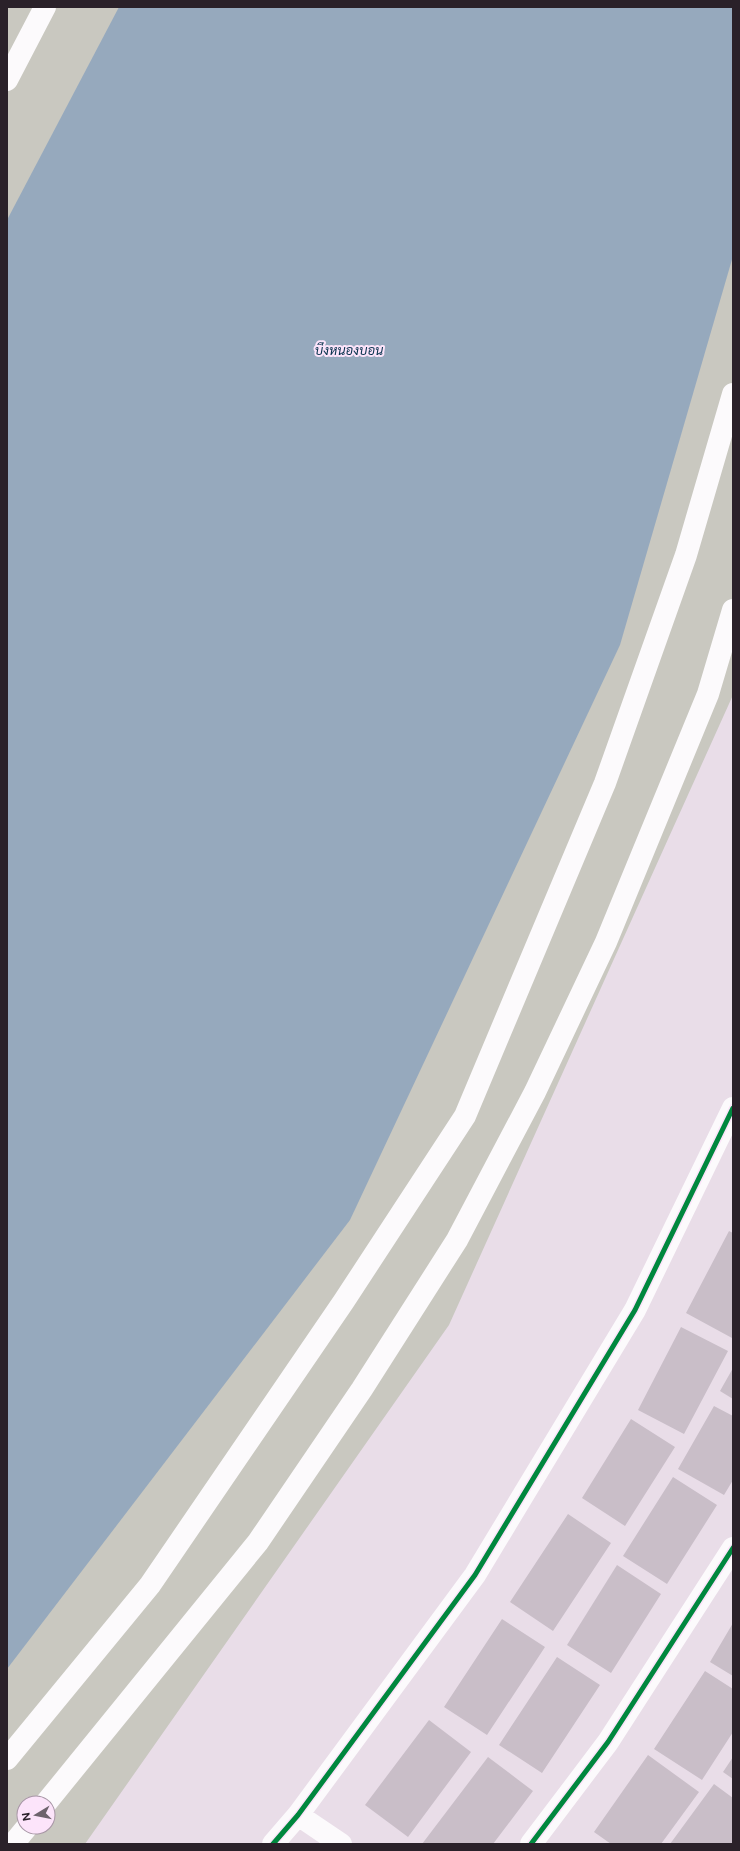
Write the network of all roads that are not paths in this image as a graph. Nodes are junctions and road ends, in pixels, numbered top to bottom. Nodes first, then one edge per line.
1 (45, 7) edge
2 (7, 80) edge
3 (733, 394) edge
4 (733, 610) edge
5 (733, 1108) edge
6 (733, 1548) edge
7 (7, 1759) edge
8 (52, 1795) edge
9 (298, 1815) junction
10 (20, 1835) edge
11 (13, 1844) edge
12 (273, 1844) edge
13 (325, 1844) edge
14 (341, 1844) edge
15 (531, 1844) edge

1 - 2 street
3 - 7 street
4 - 8 street
5 - 9 street
6 - 15 street
9 - 12 street
9 - 13 street
9 - 14 street
10 - 11 street

